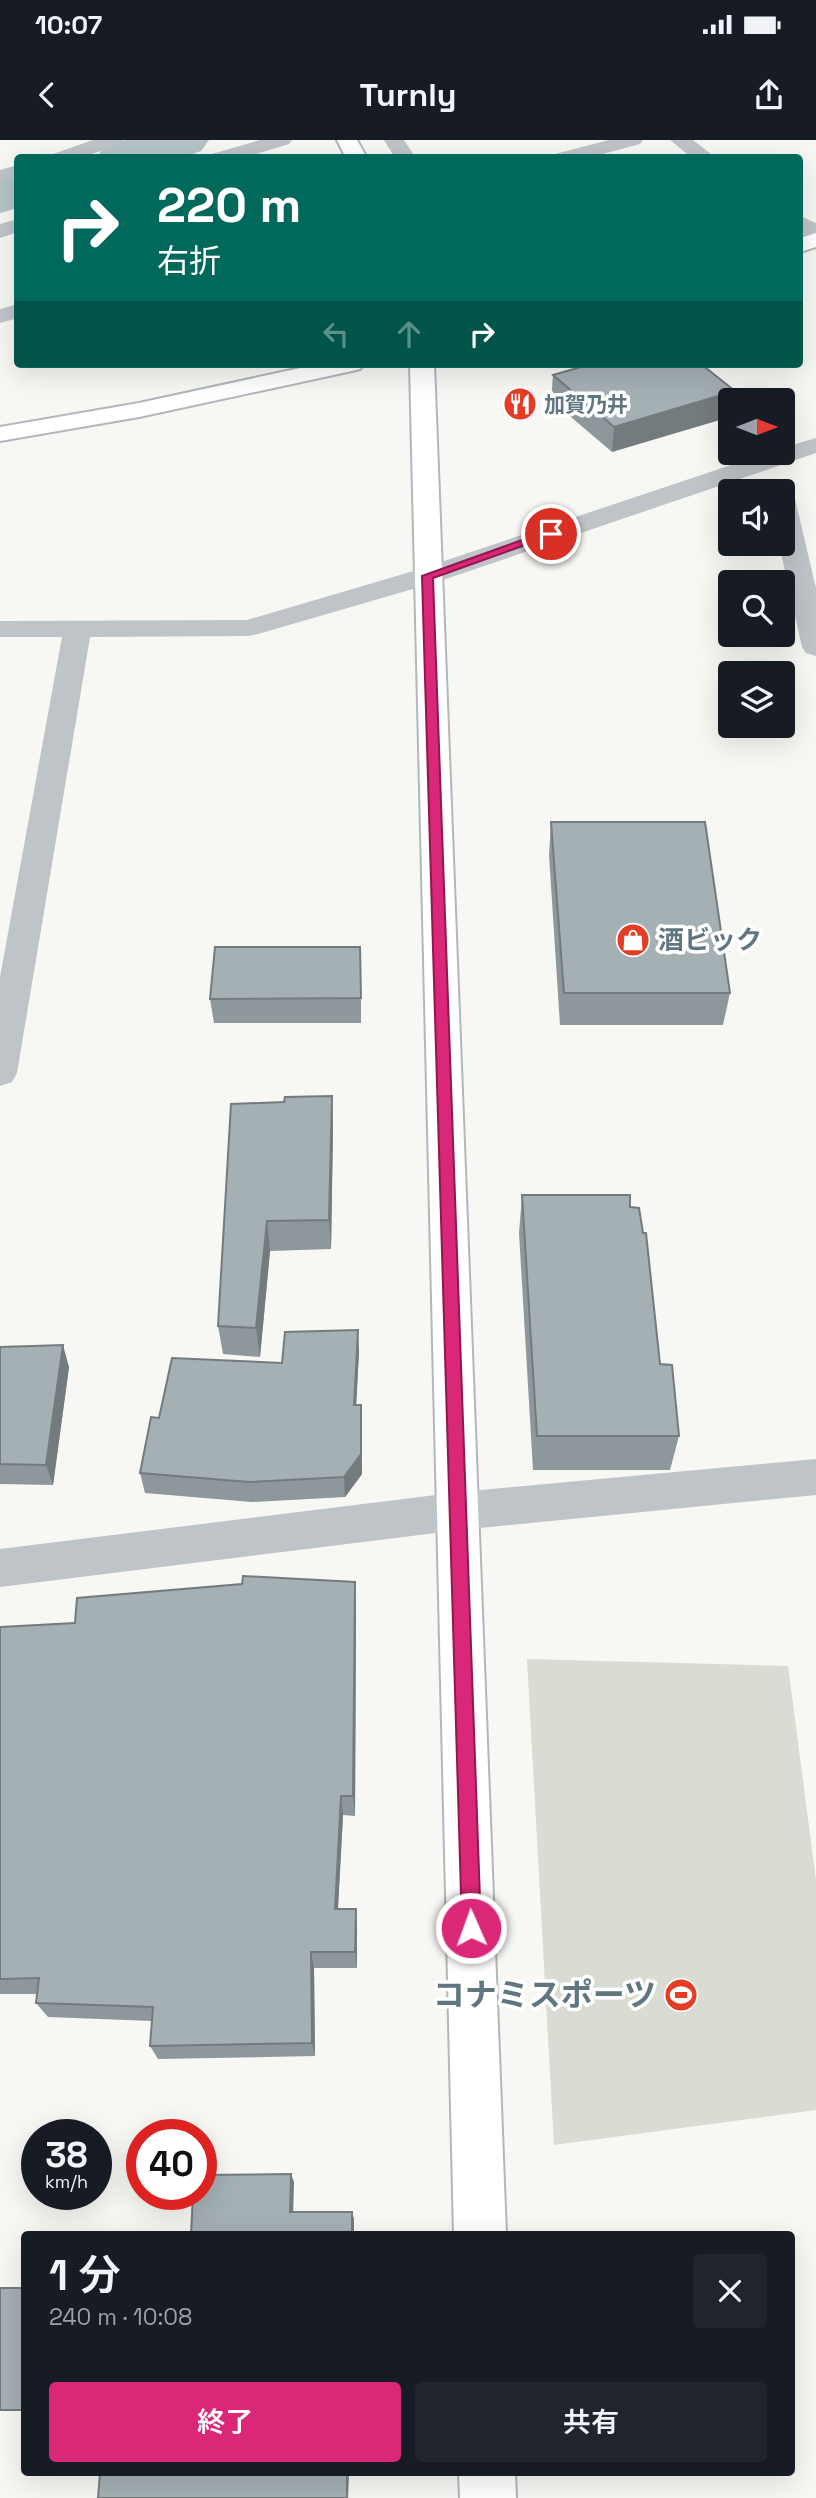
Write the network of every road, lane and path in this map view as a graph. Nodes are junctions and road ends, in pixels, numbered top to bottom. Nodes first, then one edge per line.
1 (113, 140) edge
2 (282, 140) edge
3 (633, 140) edge
4 (680, 140) edge
5 (72, 154) edge
6 (233, 154) edge
7 (578, 154) edge
8 (700, 154) edge
9 (333, 368) edge
10 (422, 368) edge
11 (0, 434) edge
12 (816, 445) edge
13 (795, 451) edge
14 (750, 466) edge
15 (795, 541) edge
16 (427, 576) junction
17 (809, 587) edge
18 (0, 629) edge
19 (77, 629) junction
20 (816, 647) edge
21 (0, 1073) edge
22 (816, 1477) edge
23 (460, 1511) junction
24 (0, 1568) edge
25 (480, 2231) edge
26 (487, 2476) edge
27 (488, 2498) edge

1 - 5 street
2 - 6 street
3 - 7 street
4 - 8 street
9 - 11 street
10 - 16 street
12 - 13 street
14 - 16 street
15 - 17 street
16 - 19 street
16 - 23 street
17 - 20 street
18 - 19 street
19 - 21 street
22 - 23 street
23 - 24 street
23 - 25 street
26 - 27 street

